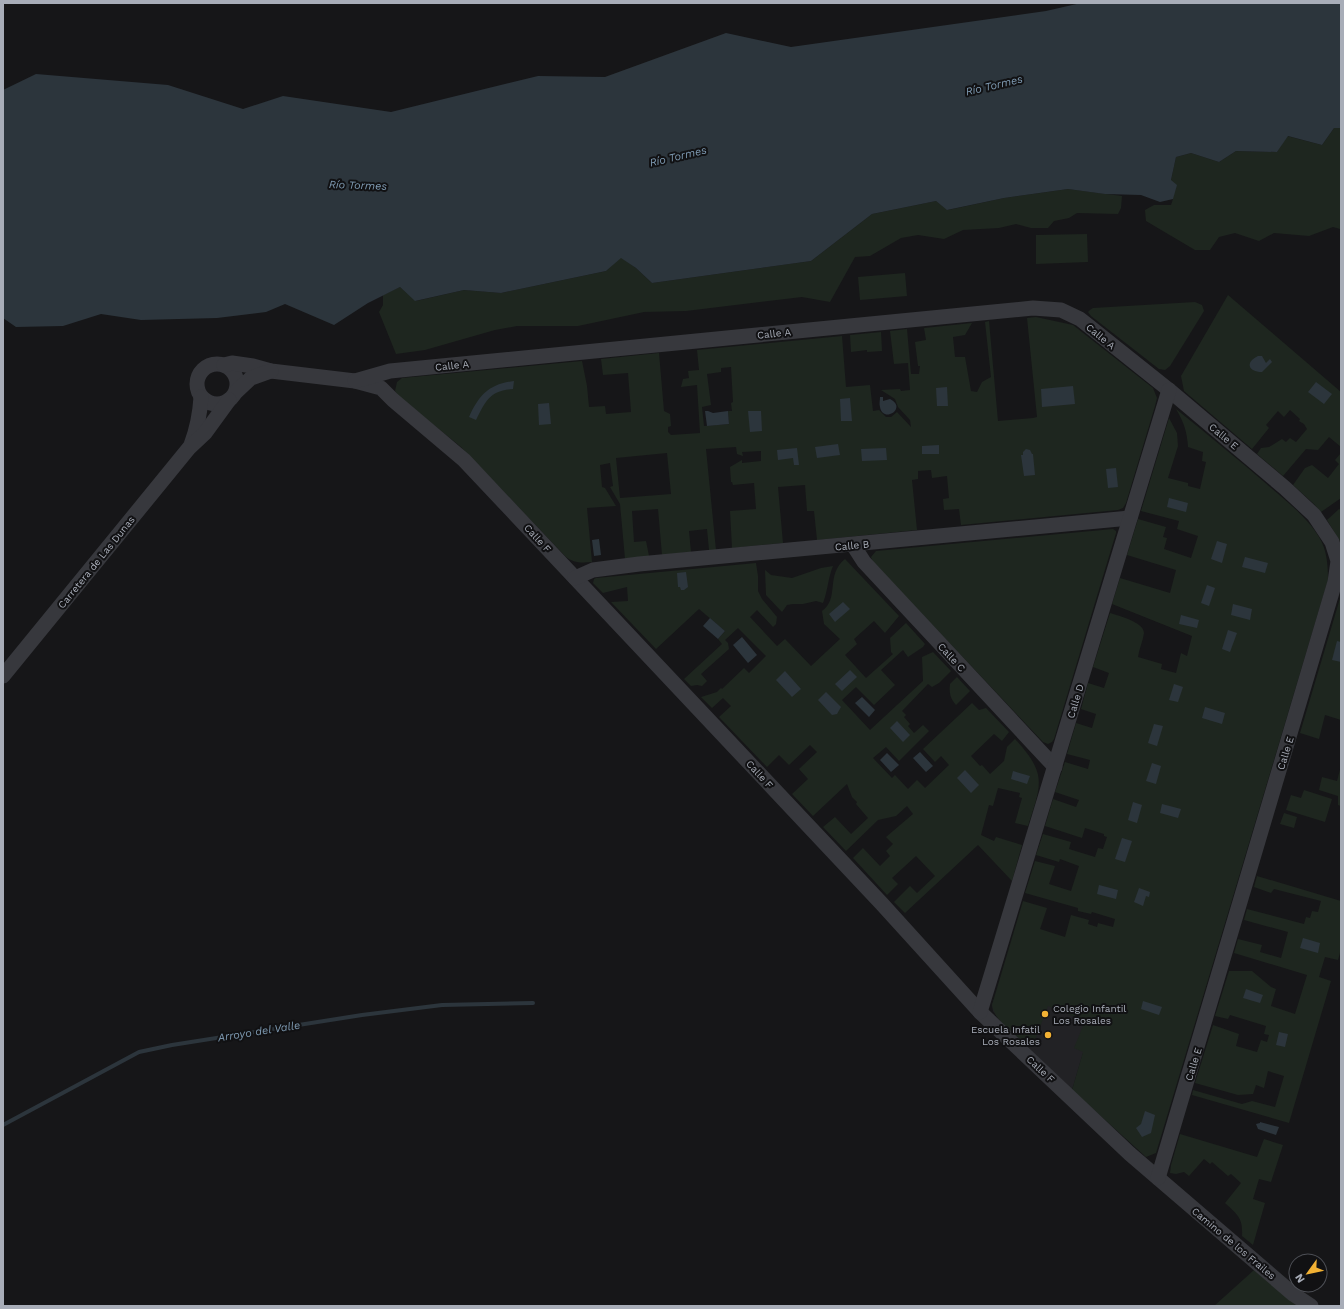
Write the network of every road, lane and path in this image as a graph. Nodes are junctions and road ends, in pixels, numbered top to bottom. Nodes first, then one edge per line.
1 (224, 365) junction
2 (271, 371) junction
3 (355, 381) junction
4 (1169, 390) junction
5 (232, 396) junction
6 (201, 397) junction
7 (189, 448) junction
8 (1130, 518) junction
9 (853, 544) junction
10 (575, 578) junction
11 (3, 676) edge
12 (1055, 767) junction
13 (980, 1012) junction
14 (1158, 1178) junction
15 (1311, 1306) edge

1 - 2 street, Carretera de Las Dunas
1 - 5 street
1 - 6 street
2 - 3 street, Carretera de Las Dunas
2 - 5 street, Carretera de Las Dunas
3 - 4 street, Calle A
3 - 10 street, Calle F
4 - 8 street, Calle D
4 - 14 street, Calle E
5 - 6 street
5 - 7 street, Carretera de Las Dunas
6 - 7 street, Carretera de Las Dunas
7 - 11 street, Carretera de Las Dunas
8 - 9 street, Calle B
8 - 12 street, Calle D
9 - 10 street, Calle B
9 - 12 street, Calle C
10 - 13 street, Calle F
12 - 13 street, Calle D
13 - 14 street, Calle F
14 - 15 street, Camino de los Frailes

